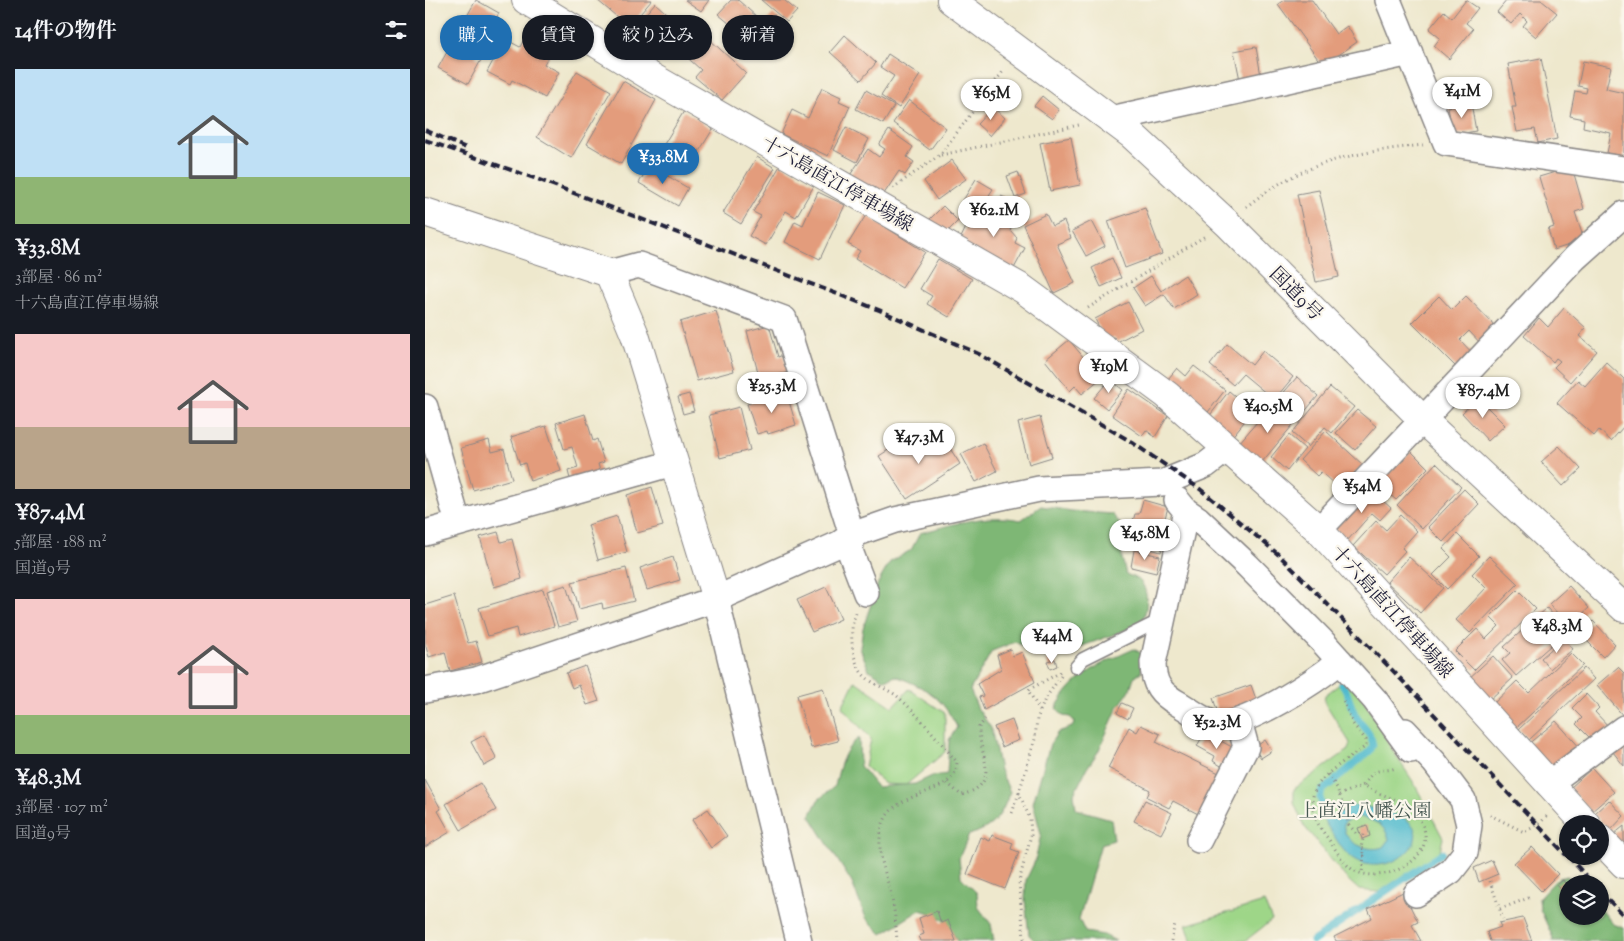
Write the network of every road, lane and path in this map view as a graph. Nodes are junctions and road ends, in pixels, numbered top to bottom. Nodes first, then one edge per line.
1 (526, 0) edge
2 (951, 0) edge
3 (1388, 0) edge
4 (1017, 51) junction
5 (1410, 53) junction
6 (1111, 119) junction
7 (1446, 143) junction
8 (940, 155) junction
9 (1624, 169) edge
10 (872, 203) junction
11 (425, 212) edge
12 (1624, 214) edge
13 (1227, 223) junction
14 (609, 272) junction
15 (1067, 320) junction
16 (425, 407) edge
17 (1423, 420) junction
18 (1228, 448) junction
19 (673, 463) junction
20 (1163, 483) junction
21 (1186, 511) junction
22 (458, 524) junction
23 (1319, 530) junction
24 (425, 533) edge
25 (852, 534) junction
26 (866, 592) joint
27 (716, 598) junction
28 (1624, 608) edge
29 (1161, 620) junction
30 (1334, 666) junction
31 (1073, 668) junction
32 (425, 690) edge
33 (1375, 700) junction
34 (1040, 711) junction
35 (985, 719) dead end
36 (1239, 720) junction
37 (1624, 728) edge
38 (1411, 750) joint
39 (1329, 776) junction
40 (947, 783) junction
41 (1364, 785) junction
42 (1556, 792) junction
43 (1019, 793) junction
44 (1339, 794) junction
45 (1463, 800) junction
46 (1012, 813) dead end
47 (1578, 815) edge
48 (1199, 840) dead end
49 (1609, 848) edge
50 (1624, 864) edge
51 (1362, 873) junction
52 (1490, 881) dead end
53 (1416, 894) dead end
54 (1531, 897) dead end
55 (1500, 909) junction
56 (1503, 919) dead end
57 (1175, 924) dead end
58 (799, 941) edge
59 (897, 941) edge
60 (1027, 941) edge
61 (1171, 941) edge

1 - 10 main road, 十六島直江停車場線
2 - 4 main road, 国道9号
3 - 5 street
4 - 6 main road, 国道9号
4 - 8 path
5 - 6 street
5 - 7 street
6 - 8 path
6 - 13 main road, 国道9号
7 - 9 street
7 - 13 path
8 - 10 path
10 - 15 main road, 十六島直江停車場線
11 - 14 main road
12 - 17 street
13 - 15 path
13 - 17 main road, 国道9号
14 - 19 main road
14 - 25 street
15 - 18 main road, 十六島直江停車場線
16 - 22 street
17 - 23 street
17 - 28 main road, 国道9号
18 - 20 street
18 - 23 main road, 十六島直江停車場線
19 - 22 street
19 - 27 main road
20 - 21 street
20 - 25 street
21 - 29 street
21 - 30 street
22 - 24 street
23 - 42 main road, 十六島直江停車場線
25 - 26 street
25 - 27 street
26 - 40 path
27 - 32 street
27 - 58 street
29 - 31 lane
29 - 36 street
30 - 33 street
30 - 36 street
30 - 39 path
31 - 34 path
31 - 34 path
33 - 38 street
33 - 45 street
34 - 43 path
35 - 40 path
36 - 48 street
37 - 42 street
38 - 41 path
39 - 44 path
39 - 51 path
40 - 59 path
41 - 44 path
41 - 51 path
42 - 45 path
42 - 47 main road, 十六島直江停車場線
43 - 46 path
43 - 60 path
44 - 51 path
45 - 53 street
49 - 50 main road
52 - 55 path
54 - 55 path
55 - 56 path
57 - 61 path

